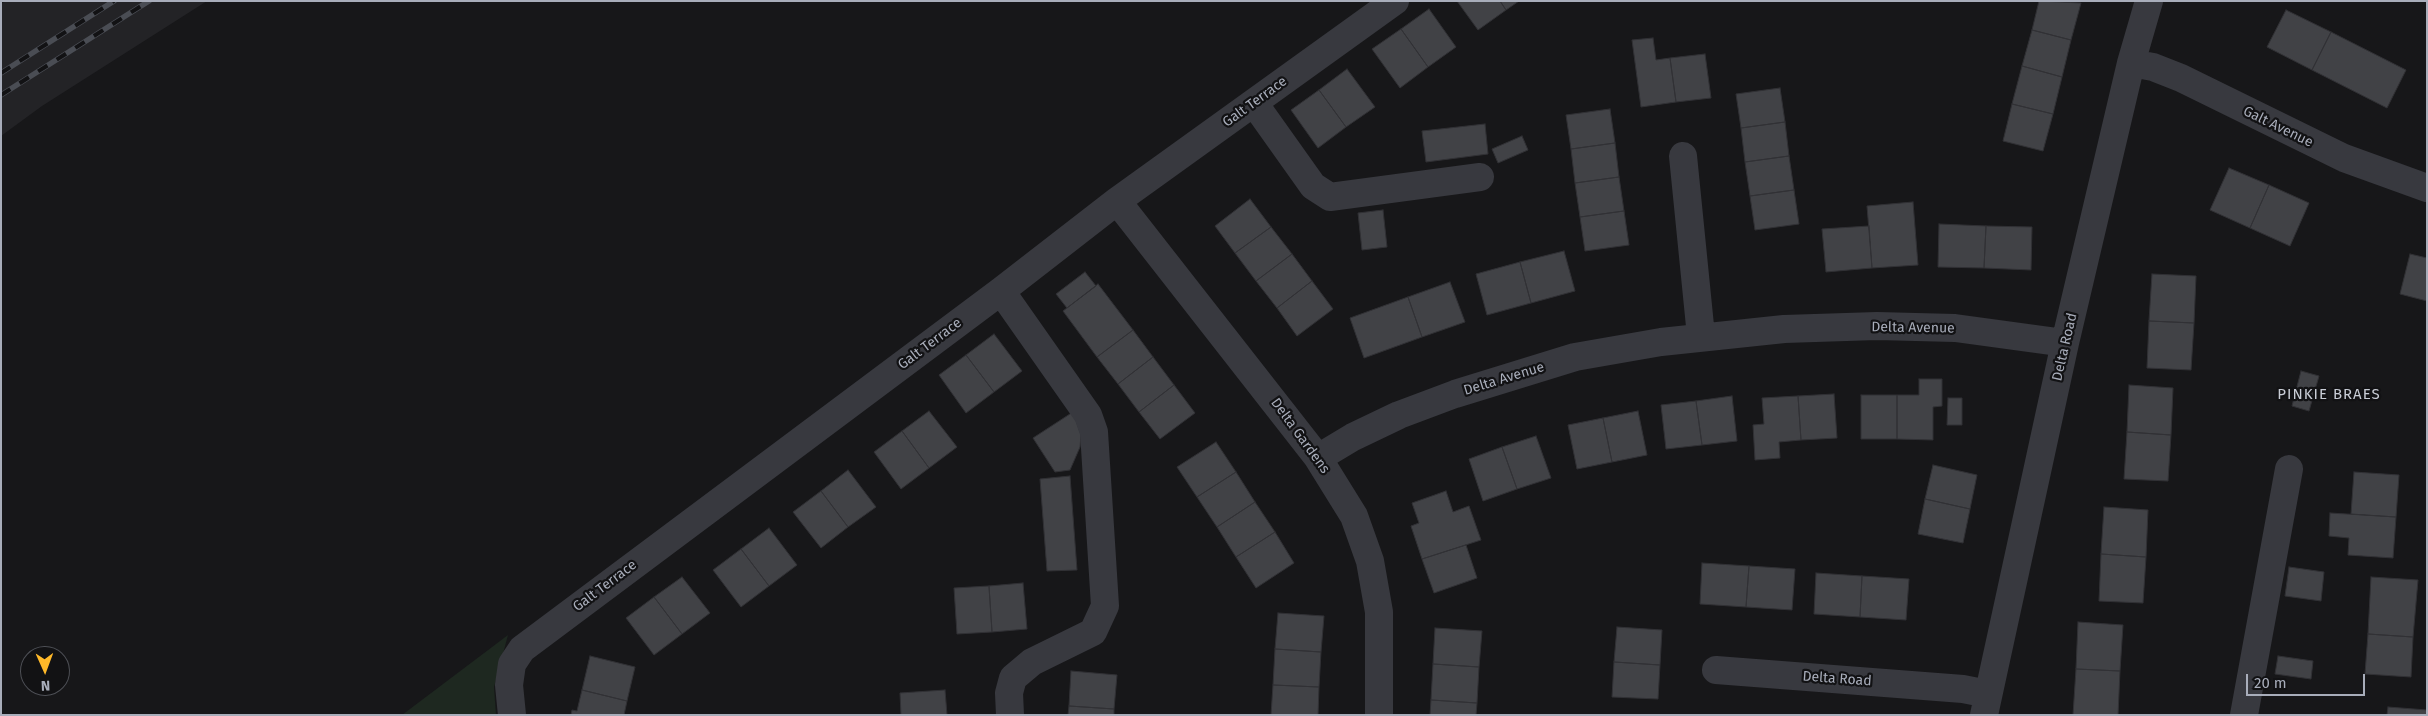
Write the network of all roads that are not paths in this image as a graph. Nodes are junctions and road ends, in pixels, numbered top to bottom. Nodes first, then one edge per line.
1 (1395, 1) edge
2 (2150, 1) edge
3 (2131, 62) junction
4 (1254, 103) junction
5 (1683, 156) dead end
6 (1480, 177) dead end
7 (2427, 188) edge
8 (1117, 201) junction
9 (1001, 291) junction
10 (1701, 336) junction
11 (2065, 343) junction
12 (1318, 458) junction
13 (2289, 469) dead end
14 (1716, 670) dead end
15 (1986, 704) edge
16 (512, 715) edge
17 (1010, 715) edge
18 (1379, 715) edge
19 (2244, 715) edge

1 - 4 street, Galt Terrace
2 - 3 street, Delta Road
3 - 7 street, Galt Avenue
3 - 11 street, Delta Road
4 - 6 street
4 - 8 street, Galt Terrace
5 - 10 street
8 - 9 street, Galt Terrace
8 - 12 street, Delta Gardens
9 - 16 street, Galt Terrace
9 - 17 street
10 - 11 street, Delta Avenue
10 - 12 street, Delta Avenue
11 - 15 street, Delta Road
12 - 18 street, Delta Gardens
13 - 19 street
14 - 15 street, Delta Road

